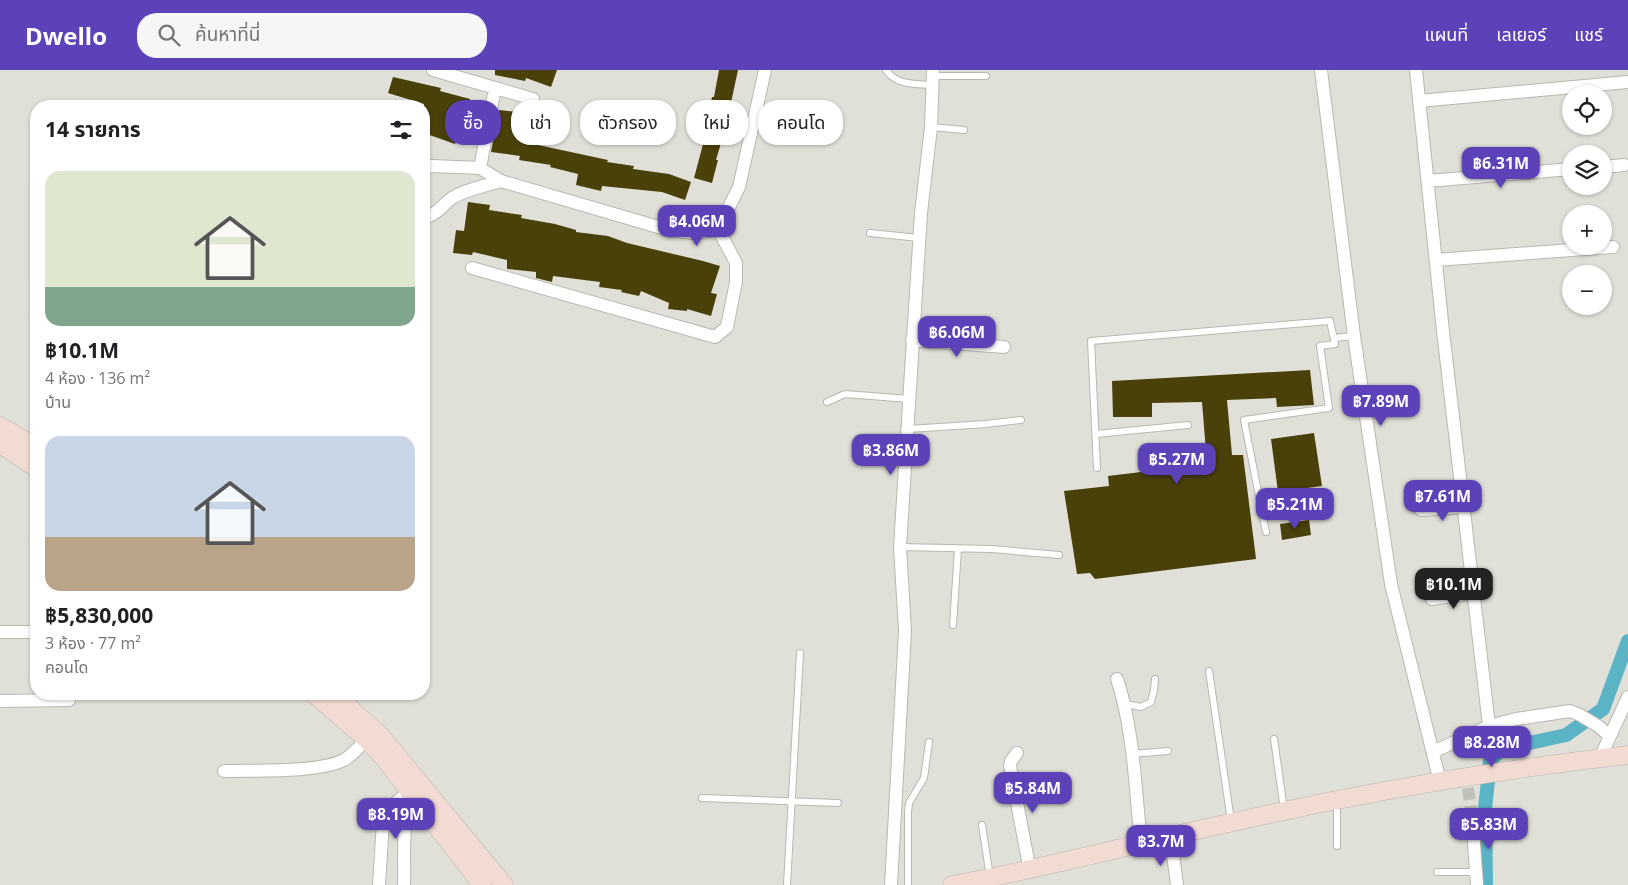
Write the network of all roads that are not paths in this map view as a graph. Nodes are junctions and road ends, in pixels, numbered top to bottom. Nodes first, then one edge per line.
1 (433, 70) edge
2 (765, 70) edge
3 (886, 70) edge
4 (1321, 70) edge
5 (1416, 70) edge
6 (986, 76) dead end
7 (932, 77) edge
8 (1628, 82) edge
9 (495, 88) junction
10 (533, 98) dead end
11 (1419, 101) junction
12 (931, 127) junction
13 (964, 130) dead end
14 (1624, 165) dead end
15 (430, 166) edge
16 (1612, 166) edge
17 (480, 168) junction
18 (1562, 170) edge
19 (1428, 181) junction
20 (501, 182) junction
21 (430, 216) edge
22 (718, 230) junction
23 (870, 233) dead end
24 (919, 238) junction
25 (1613, 247) dead end
26 (1436, 260) junction
27 (472, 268) dead end
28 (1354, 336) junction
29 (1334, 338) junction
30 (912, 340) junction
31 (1004, 347) dead end
32 (909, 399) junction
33 (827, 402) dead end
34 (1021, 420) dead end
35 (1188, 425) dead end
36 (0, 426) edge
37 (908, 429) junction
38 (1096, 434) junction
39 (0, 444) edge
40 (30, 444) edge
41 (30, 464) edge
42 (1097, 468) dead end
43 (1462, 507) junction
44 (1421, 510) dead end
45 (1266, 532) dead end
46 (900, 546) junction
47 (958, 548) junction
48 (1059, 555) dead end
49 (1472, 593) junction
50 (1432, 599) dead end
51 (953, 625) dead end
52 (0, 632) edge
53 (30, 632) edge
54 (800, 653) dead end
55 (1209, 671) dead end
56 (1117, 679) dead end
57 (1155, 679) dead end
58 (1628, 697) edge
59 (69, 700) dead end
60 (0, 701) edge
61 (342, 701) edge
62 (1125, 704) junction
63 (1489, 726) junction
64 (1610, 736) junction
65 (366, 739) junction
66 (1274, 739) dead end
67 (929, 742) dead end
68 (1168, 751) dead end
69 (1433, 752) junction
70 (1017, 753) dead end
71 (1132, 754) junction
72 (1628, 755) edge
73 (1601, 764) junction
74 (1628, 766) edge
75 (224, 771) dead end
76 (1441, 787) junction
77 (414, 798) junction
78 (702, 798) dead end
79 (791, 802) junction
80 (838, 803) dead end
81 (1337, 810) junction
82 (1284, 811) junction
83 (1472, 816) tunnel mouth
84 (1231, 822) junction
85 (982, 825) dead end
86 (382, 835) junction
87 (404, 836) junction
88 (1141, 842) junction
89 (1337, 846) dead end
90 (1172, 847) junction
91 (1030, 870) junction
92 (1437, 872) dead end
93 (1477, 879) edge
94 (995, 882) edge
95 (379, 885) edge
96 (404, 885) edge
97 (482, 885) edge
98 (504, 885) edge
99 (787, 885) edge
100 (891, 885) edge
101 (908, 885) edge
102 (952, 885) edge
103 (1177, 885) edge

1 - 9 street
2 - 22 street
3 - 7 lane
4 - 28 street
5 - 11 street
6 - 7 lane
7 - 12 street
8 - 11 street
9 - 10 street
9 - 17 street
11 - 19 street
12 - 13 lane
12 - 24 street
14 - 16 street
15 - 17 street
17 - 20 street
18 - 19 street
19 - 26 street
20 - 21 street
20 - 22 street
22 - 27 street
23 - 24 lane
24 - 30 street
25 - 26 street
26 - 43 street
28 - 29 lane
28 - 69 street
29 - 38 lane
29 - 45 lane
30 - 31 street
30 - 32 street
32 - 33 lane
32 - 37 street
34 - 37 lane
35 - 38 lane
36 - 40 street
37 - 46 street
38 - 42 lane
39 - 41 street
43 - 44 street
43 - 49 street
46 - 47 lane
46 - 100 street
47 - 48 lane
47 - 51 lane
49 - 50 street
49 - 63 street
52 - 53 street
54 - 79 lane
55 - 84 lane
56 - 62 street
57 - 62 lane
58 - 64 street
59 - 60 street
61 - 65 street
61 - 98 street
62 - 71 street
63 - 64 street
63 - 69 street
64 - 73 street
65 - 75 street
65 - 77 street
66 - 82 lane
67 - 101 lane
68 - 71 lane
69 - 76 street
70 - 91 street
71 - 88 street
72 - 73 street
73 - 74 street
73 - 76 street
76 - 81 street
76 - 82 street
77 - 86 street
77 - 87 street
77 - 97 street
78 - 79 lane
79 - 80 lane
79 - 99 lane
81 - 89 lane
81 - 90 street
82 - 84 street
83 - 93 street
84 - 88 street
85 - 94 lane
86 - 87 street
86 - 95 street
87 - 96 street
88 - 91 street
90 - 94 street
90 - 103 street
91 - 94 street
92 - 93 lane
94 - 102 street

